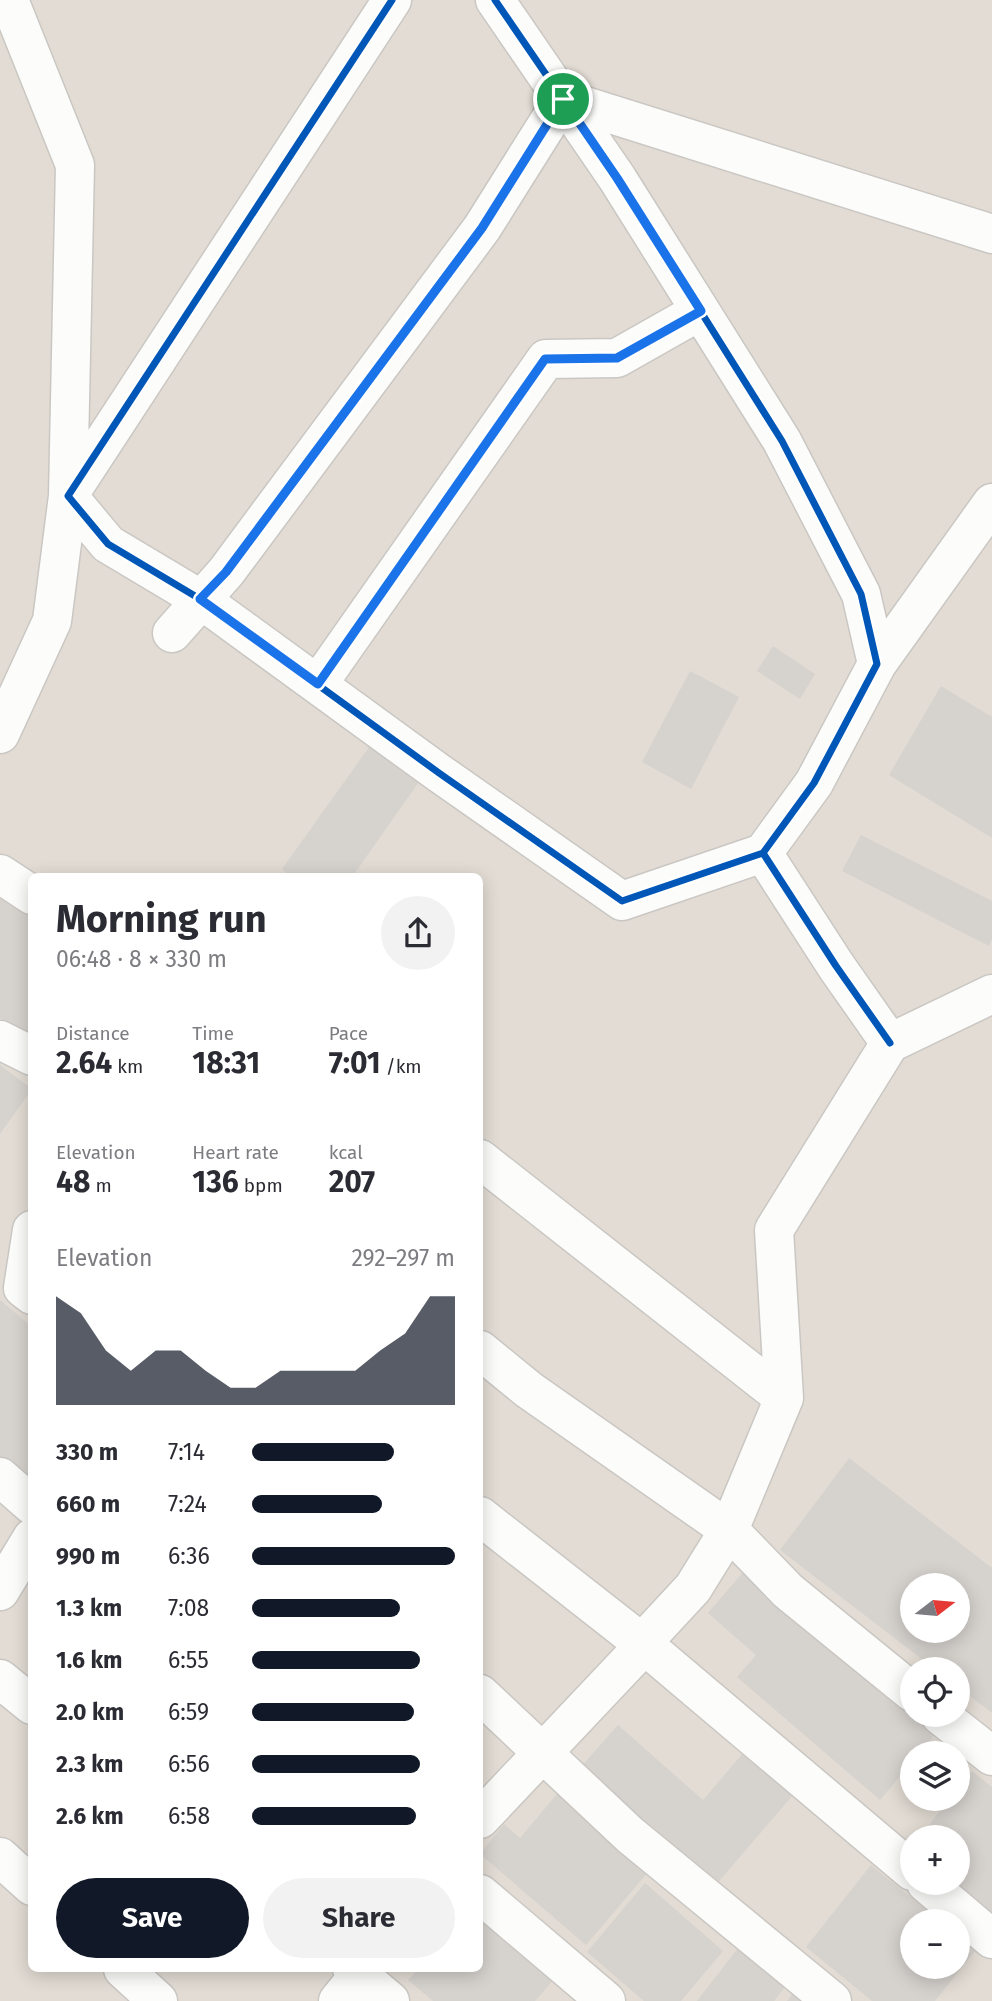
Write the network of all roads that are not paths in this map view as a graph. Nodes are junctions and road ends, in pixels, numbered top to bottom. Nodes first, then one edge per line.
1 (6, 0) edge
2 (392, 0) edge
3 (495, 0) edge
4 (563, 99) junction
5 (992, 234) edge
6 (701, 311) junction
7 (68, 496) junction
8 (992, 503) edge
9 (200, 599) junction
10 (172, 633) dead end
11 (877, 664) junction
12 (318, 684) junction
13 (0, 734) edge
14 (763, 853) junction
15 (0, 874) edge
16 (28, 892) edge
17 (992, 994) edge
18 (0, 1040) edge
19 (890, 1043) junction
20 (28, 1054) edge
21 (483, 1162) edge
22 (28, 1256) edge
23 (28, 1292) edge
24 (483, 1352) edge
25 (784, 1398) junction
26 (0, 1477) edge
27 (28, 1501) edge
28 (483, 1518) edge
29 (729, 1530) junction
30 (28, 1545) edge
31 (0, 1591) edge
32 (642, 1643) junction
33 (0, 1679) edge
34 (900, 1682) edge
35 (483, 1697) edge
36 (28, 1701) edge
37 (955, 1727) edge
38 (542, 1753) junction
39 (992, 1756) edge
40 (483, 1816) edge
41 (0, 1857) edge
42 (900, 1861) edge
43 (28, 1882) edge
44 (940, 1895) edge
45 (483, 1897) edge
46 (992, 1939) edge
47 (126, 1972) edge
48 (353, 1978) edge
49 (159, 2001) edge
50 (390, 2001) edge
51 (606, 2001) edge
52 (832, 2001) edge

1 - 7 street
2 - 7 street
3 - 4 street
4 - 5 street
4 - 6 street
4 - 9 street
6 - 11 street
6 - 12 street
7 - 9 street
7 - 13 street
8 - 11 street
9 - 10 street
9 - 12 street
11 - 14 street
12 - 14 street
14 - 19 street
15 - 16 street
17 - 19 street
18 - 20 street
19 - 25 street
21 - 25 street
22 - 23 street
24 - 29 street
25 - 29 street
26 - 27 street
28 - 32 street
29 - 32 street
29 - 34 street
30 - 31 street
32 - 38 street
32 - 42 street
33 - 36 street
35 - 38 street
37 - 39 street
38 - 40 street
38 - 52 street
41 - 43 street
44 - 46 street
45 - 51 street
47 - 49 street
48 - 50 street

